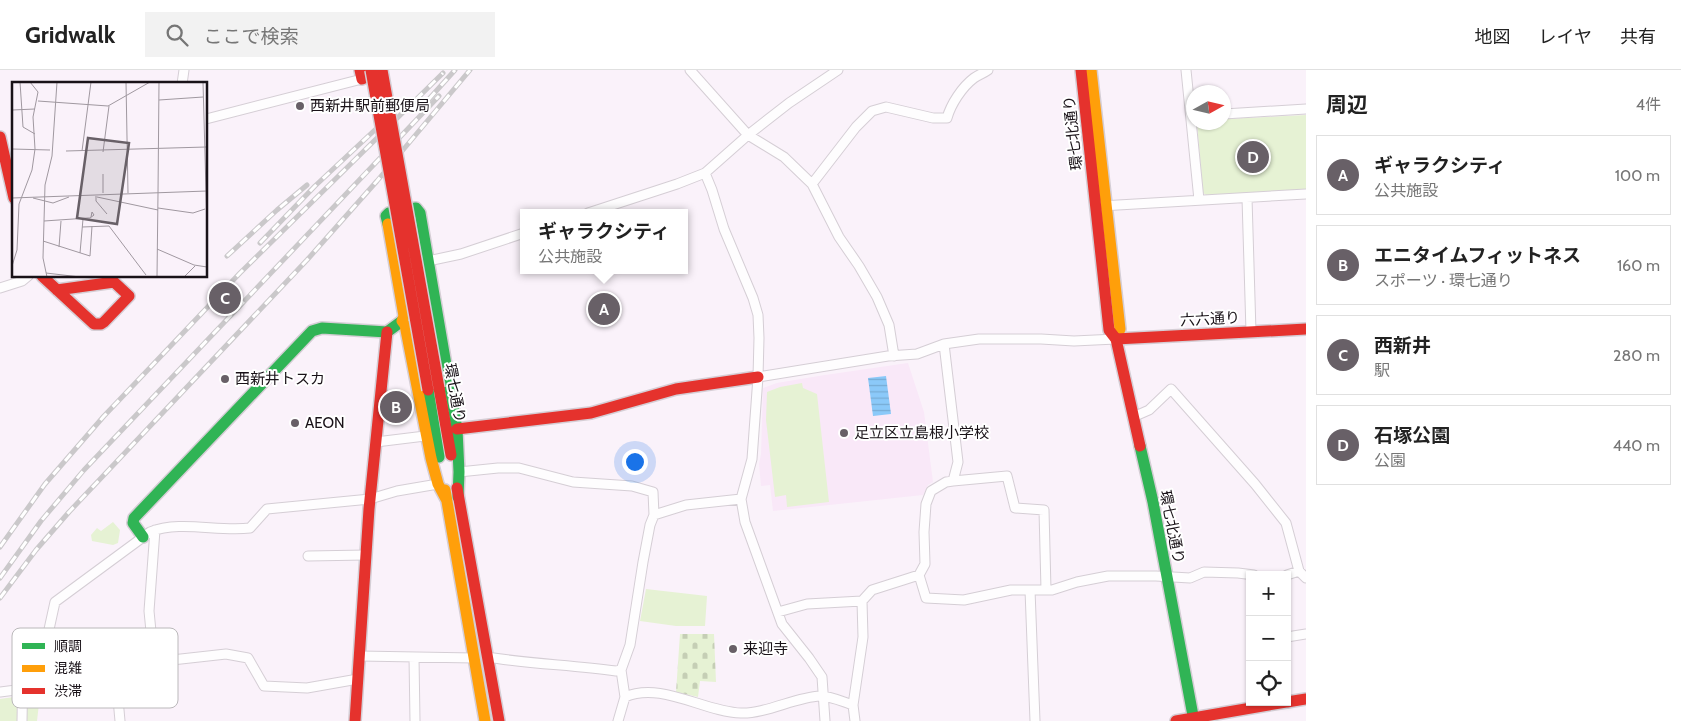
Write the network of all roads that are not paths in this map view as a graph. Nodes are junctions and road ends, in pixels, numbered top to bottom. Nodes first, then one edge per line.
1 (372, 70) edge
2 (382, 70) edge
3 (690, 70) edge
4 (838, 70) edge
5 (988, 70) edge
6 (1081, 70) edge
7 (1091, 70) edge
8 (1186, 70) edge
9 (361, 74) edge
10 (1188, 85) edge
11 (1306, 109) edge
12 (1231, 114) edge
13 (208, 118) edge
14 (1193, 130) edge
15 (748, 135) junction
16 (0, 137) edge
17 (6, 158) edge
18 (705, 173) junction
19 (812, 184) junction
20 (12, 188) edge
21 (1306, 194) edge
22 (1247, 198) junction
23 (1199, 200) junction
24 (1100, 206) junction
25 (600, 209) edge
26 (520, 235) edge
27 (428, 261) junction
28 (395, 267) junction
29 (26, 278) edge
30 (44, 278) edge
31 (0, 288) edge
32 (57, 290) junction
33 (402, 321) junction
34 (1306, 329) edge
35 (387, 332) junction
36 (1251, 332) junction
37 (1116, 339) junction
38 (944, 344) junction
39 (894, 356) junction
40 (758, 377) junction
41 (434, 389) junction
42 (1133, 417) junction
43 (457, 429) junction
44 (426, 436) junction
45 (376, 442) junction
46 (459, 472) junction
47 (953, 480) junction
48 (438, 484) junction
49 (458, 497) junction
50 (370, 499) junction
51 (446, 499) junction
52 (741, 499) junction
53 (654, 515) junction
54 (154, 530) junction
55 (143, 537) junction
56 (366, 555) junction
57 (308, 556) dead end
58 (919, 574) junction
59 (1246, 574) edge
60 (1303, 574) edge
61 (1167, 577) junction
62 (1030, 590) junction
63 (1046, 590) junction
64 (862, 601) junction
65 (778, 612) junction
66 (49, 628) edge
67 (151, 628) edge
68 (1306, 634) edge
69 (1291, 636) edge
70 (360, 656) junction
71 (414, 657) junction
72 (487, 657) junction
73 (474, 658) junction
74 (178, 659) edge
75 (621, 670) junction
76 (358, 679) junction
77 (625, 697) junction
78 (824, 697) junction
79 (1306, 699) edge
80 (1291, 701) edge
81 (853, 705) junction
82 (1252, 706) edge
83 (22, 708) edge
84 (119, 708) edge
85 (1194, 719) edge
86 (22, 721) edge
87 (120, 721) edge
88 (355, 721) edge
89 (415, 721) edge
90 (485, 721) edge
91 (499, 721) edge
92 (618, 721) edge
93 (825, 721) edge
94 (855, 721) edge
95 (1035, 721) edge
96 (1176, 721) edge

1 - 41 street, 環七通り, bridge
2 - 9 street
2 - 41 street, 環七通り, bridge
3 - 15 street
4 - 15 street
5 - 19 street
6 - 24 street, 環七北通り
7 - 24 street, 環七北通り
8 - 10 street
9 - 13 street
11 - 12 street
14 - 23 street
15 - 18 street
15 - 19 street
16 - 17 street
17 - 20 street
18 - 25 street
18 - 40 street
19 - 39 street
21 - 22 street
22 - 23 street
22 - 36 street
23 - 24 street
24 - 37 street, 環七北通り
26 - 27 street
27 - 28 street
27 - 28 street
27 - 43 street
28 - 33 street
29 - 31 street
30 - 32 street
32 - 32 street
33 - 35 street
33 - 44 street
34 - 36 street, 六六通り
35 - 45 street
35 - 55 street
36 - 37 street, 六六通り
37 - 38 street
37 - 42 street, 環七北通り
38 - 39 street
38 - 47 street
39 - 40 street
40 - 43 street
40 - 52 street
41 - 49 street, 環七通り
41 - 51 street, 環七通り
42 - 60 street
42 - 61 street, 環七北通り
43 - 46 street
44 - 45 street
44 - 48 street
45 - 50 street
46 - 49 street
46 - 53 street
47 - 58 street
47 - 63 street
48 - 50 street
48 - 51 street
49 - 72 street, 環七通り
50 - 54 street
50 - 56 street
51 - 73 street, 環七通り
52 - 53 street
52 - 65 street
53 - 75 street
54 - 55 street
54 - 67 street
55 - 66 street
56 - 57 street
56 - 70 street
58 - 62 street
58 - 64 street
59 - 61 street
61 - 63 street
61 - 85 street, 環七北通り
62 - 63 street
62 - 95 street
64 - 65 street
64 - 81 street
65 - 78 street
68 - 69 street
70 - 71 street
70 - 76 street
71 - 73 street
71 - 89 street
72 - 75 street
72 - 91 street, 環七通り
73 - 90 street, 環七通り
74 - 76 street
75 - 77 street
76 - 88 street
77 - 78 street
77 - 92 street
78 - 81 street
78 - 93 street
79 - 80 street
81 - 94 street
82 - 85 street
83 - 86 street
84 - 87 street
85 - 96 street

